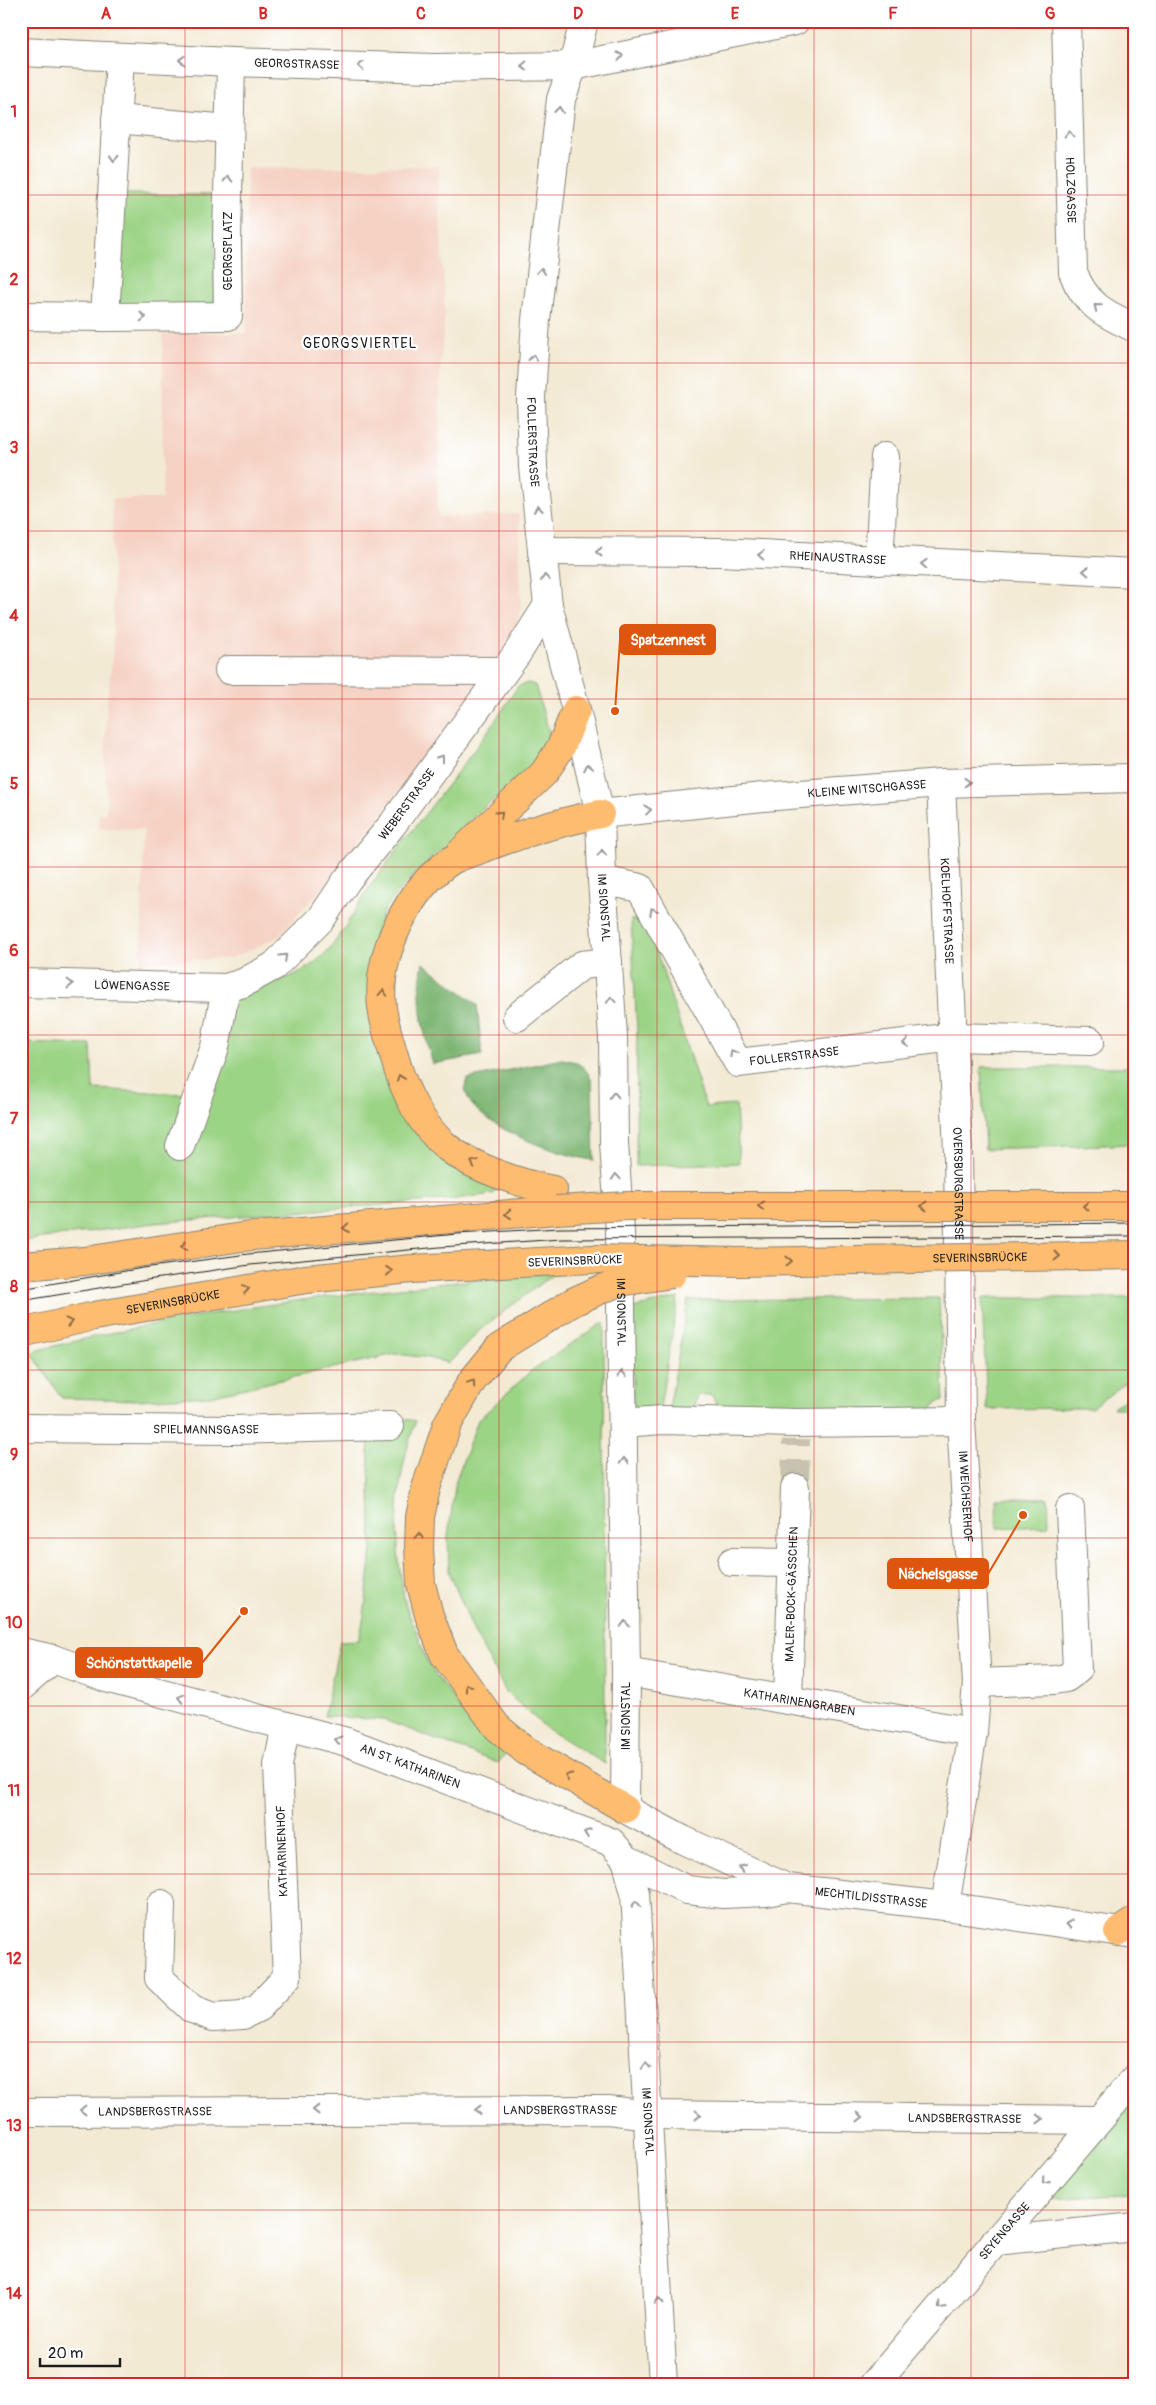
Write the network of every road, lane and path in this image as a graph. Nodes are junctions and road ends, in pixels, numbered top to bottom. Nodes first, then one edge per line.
1 (584, 21) edge
2 (795, 21) edge
3 (1066, 21) edge
4 (21, 52) edge
5 (120, 57) junction
6 (231, 62) junction
7 (572, 66) junction
8 (116, 120) junction
9 (229, 129) junction
10 (21, 316) edge
11 (104, 317) junction
12 (1135, 328) edge
13 (885, 457) dead end
14 (542, 551) junction
15 (879, 561) junction
16 (1135, 573) edge
17 (548, 605) junction
18 (229, 670) dead end
19 (504, 671) junction
20 (576, 710) junction
21 (1135, 778) edge
22 (941, 783) junction
23 (600, 814) junction
24 (453, 860) junction
25 (602, 880) junction
26 (608, 962) junction
27 (21, 983) edge
28 (235, 985) junction
29 (517, 1016) dead end
30 (954, 1037) junction
31 (1090, 1041) dead end
32 (180, 1146) dead end
33 (554, 1200) junction
34 (1135, 1206) edge
35 (1135, 1255) edge
36 (740, 1262) junction
37 (21, 1266) edge
38 (21, 1333) edge
39 (962, 1421) junction
40 (623, 1423) junction
41 (390, 1426) dead end
42 (21, 1428) edge
43 (795, 1488) tunnel mouth
44 (1070, 1509) dead end
45 (732, 1562) dead end
46 (792, 1563) junction
47 (21, 1652) edge
48 (53, 1659) junction
49 (626, 1672) junction
50 (977, 1683) junction
51 (21, 1687) edge
52 (788, 1700) junction
53 (286, 1726) junction
54 (973, 1732) junction
55 (625, 1809) junction
56 (626, 1859) junction
57 (787, 1888) junction
58 (161, 1904) dead end
59 (945, 1906) junction
60 (1129, 1929) edge
61 (1135, 2078) edge
62 (21, 2112) edge
63 (649, 2115) junction
64 (1098, 2120) junction
65 (1135, 2227) edge
66 (995, 2241) junction
67 (663, 2384) edge
68 (874, 2384) edge

1 - 7 street, FOLLERSTRASSE
7 -> 2 street, GEORGSTRASSE
12 -> 3 street, HOLZGASSE
4 - 5 street, GEORGSTRASSE
6 -> 5 street, GEORGSTRASSE
5 - 8 street
7 -> 6 street, GEORGSTRASSE
6 - 9 street, GEORGSPLATZ
14 -> 7 street, FOLLERSTRASSE
8 - 9 street
8 -> 11 street
11 -> 9 street, GEORGSPLATZ
10 - 11 street, GEORGSPLATZ
13 - 15 street
15 -> 14 street, RHEINAUSTRASSE
17 -> 14 street, FOLLERSTRASSE
16 -> 15 street, RHEINAUSTRASSE
17 - 19 street, WEBERSTRASSE
17 - 20 street, FOLLERSTRASSE
18 - 19 street
28 -> 19 street, WEBERSTRASSE
23 -> 20 street, FOLLERSTRASSE
24 -> 20 main road
22 -> 21 street, KLEINE WITSCHGASSE
23 -> 22 street, KLEINE WITSCHGASSE
22 - 30 street, KOELHOFFSTRASSE
23 - 24 main road
25 -> 23 street, IM SIONSTAL
33 -> 24 main road
25 - 26 street, IM SIONSTAL
30 -> 25 street, FOLLERSTRASSE
26 - 29 street
40 -> 26 street, IM SIONSTAL
27 -> 28 street, LÖWENGASSE
28 - 32 street
30 - 31 street, FOLLERSTRASSE
30 - 39 street, OVERSBURGSTRASSE
34 -> 33 main road, bridge
33 -> 37 main road
36 -> 35 main road, SEVERINSBRÜCKE, bridge
38 -> 36 main road, SEVERINSBRÜCKE, bridge
55 -> 36 main road, bridge
39 - 40 street
39 - 50 street, IM WEICHSERHOF
49 -> 40 street, IM SIONSTAL
41 - 42 street, SPIELMANNSGASSE
43 - 46 street, MALER-BOCK-GÄSSCHEN
44 - 50 street
45 - 46 street
46 - 52 street, MALER-BOCK-GÄSSCHEN
47 - 48 street, AN ST. KATHARINEN
48 - 51 street
53 -> 48 street, AN ST. KATHARINEN
49 - 52 street, KATHARINENGRABEN
49 - 55 street, IM SIONSTAL
50 - 54 street, IM WEICHSERHOF
52 - 54 street, KATHARINENGRABEN
56 -> 53 street, AN ST. KATHARINEN
53 - 58 street, KATHARINENHOF
54 - 59 street, IM WEICHSERHOF
57 -> 55 street, MECHTILDISSTRASSE
56 - 57 street, AN ST. KATHARINEN
63 -> 56 street, IM SIONSTAL
57 - 59 street, MECHTILDISSTRASSE
60 -> 59 street, MECHTILDISSTRASSE
61 - 64 street, SEYENGASSE
63 -> 62 street, LANDSBERGSTRASSE
63 -> 64 street, LANDSBERGSTRASSE
67 -> 63 street, IM SIONSTAL
64 -> 66 street, SEYENGASSE
65 - 66 street
66 -> 68 street, SEYENGASSE

